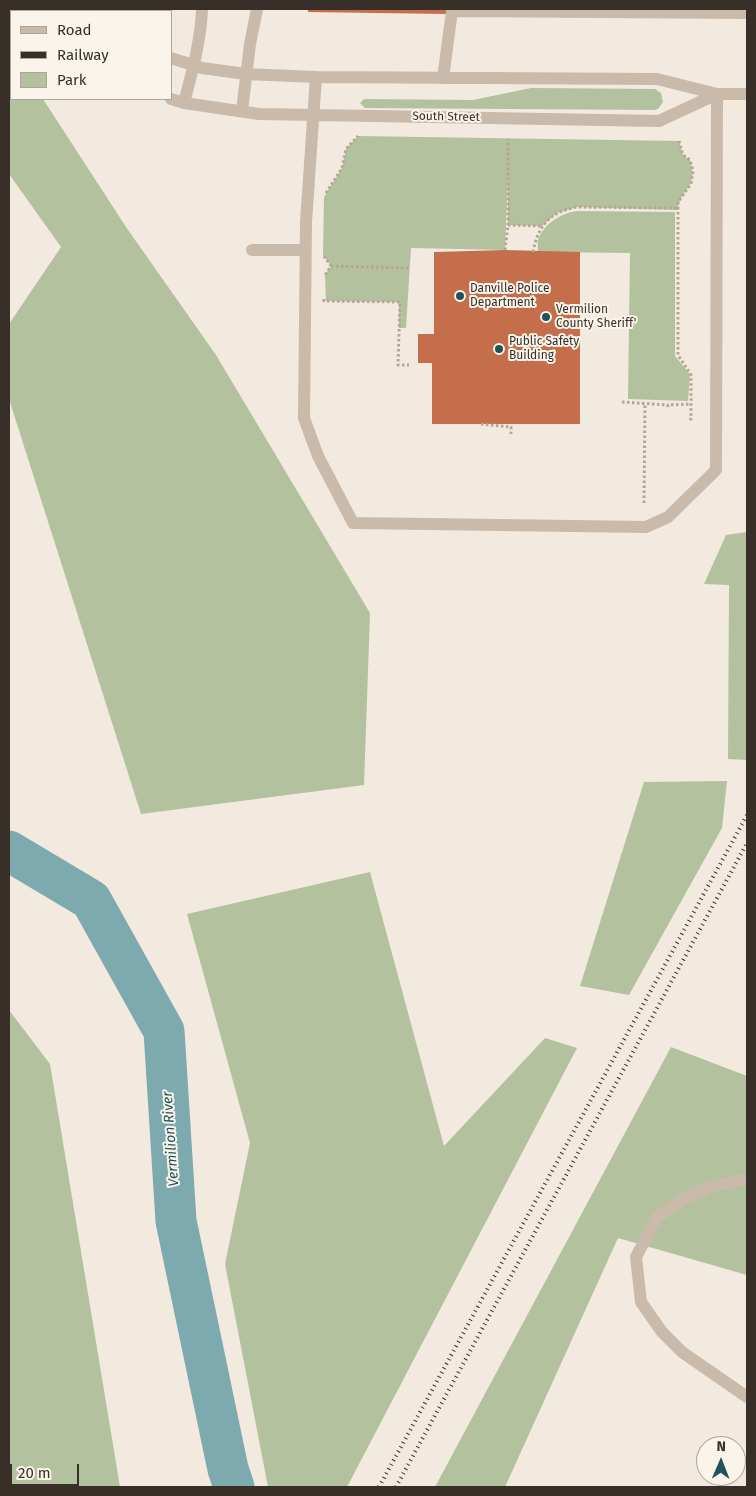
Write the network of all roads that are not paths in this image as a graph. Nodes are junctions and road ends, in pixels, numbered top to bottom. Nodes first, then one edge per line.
1 (202, 9) edge
2 (257, 9) edge
3 (747, 13) edge
4 (172, 58) edge
5 (194, 65) junction
6 (246, 74) junction
7 (316, 78) junction
8 (443, 78) junction
9 (717, 94) junction
10 (747, 94) edge
11 (172, 99) edge
12 (184, 103) junction
13 (242, 111) junction
14 (313, 115) junction
15 (252, 250) dead end
16 (306, 250) junction
17 (747, 1179) edge
18 (747, 1397) edge

1 - 5 street
2 - 6 street
3 - 8 street
4 - 5 street, South Street
5 - 6 street, South Street
5 - 12 street
6 - 7 street, South Street
6 - 13 street
7 - 8 street, South Street
7 - 14 street
8 - 9 street, South Street
9 - 10 street, South Street
9 - 14 street, South Street
9 - 16 street
11 - 12 street, South Street
12 - 13 street, South Street
13 - 14 street, South Street
14 - 16 street
15 - 16 street
17 - 18 street

